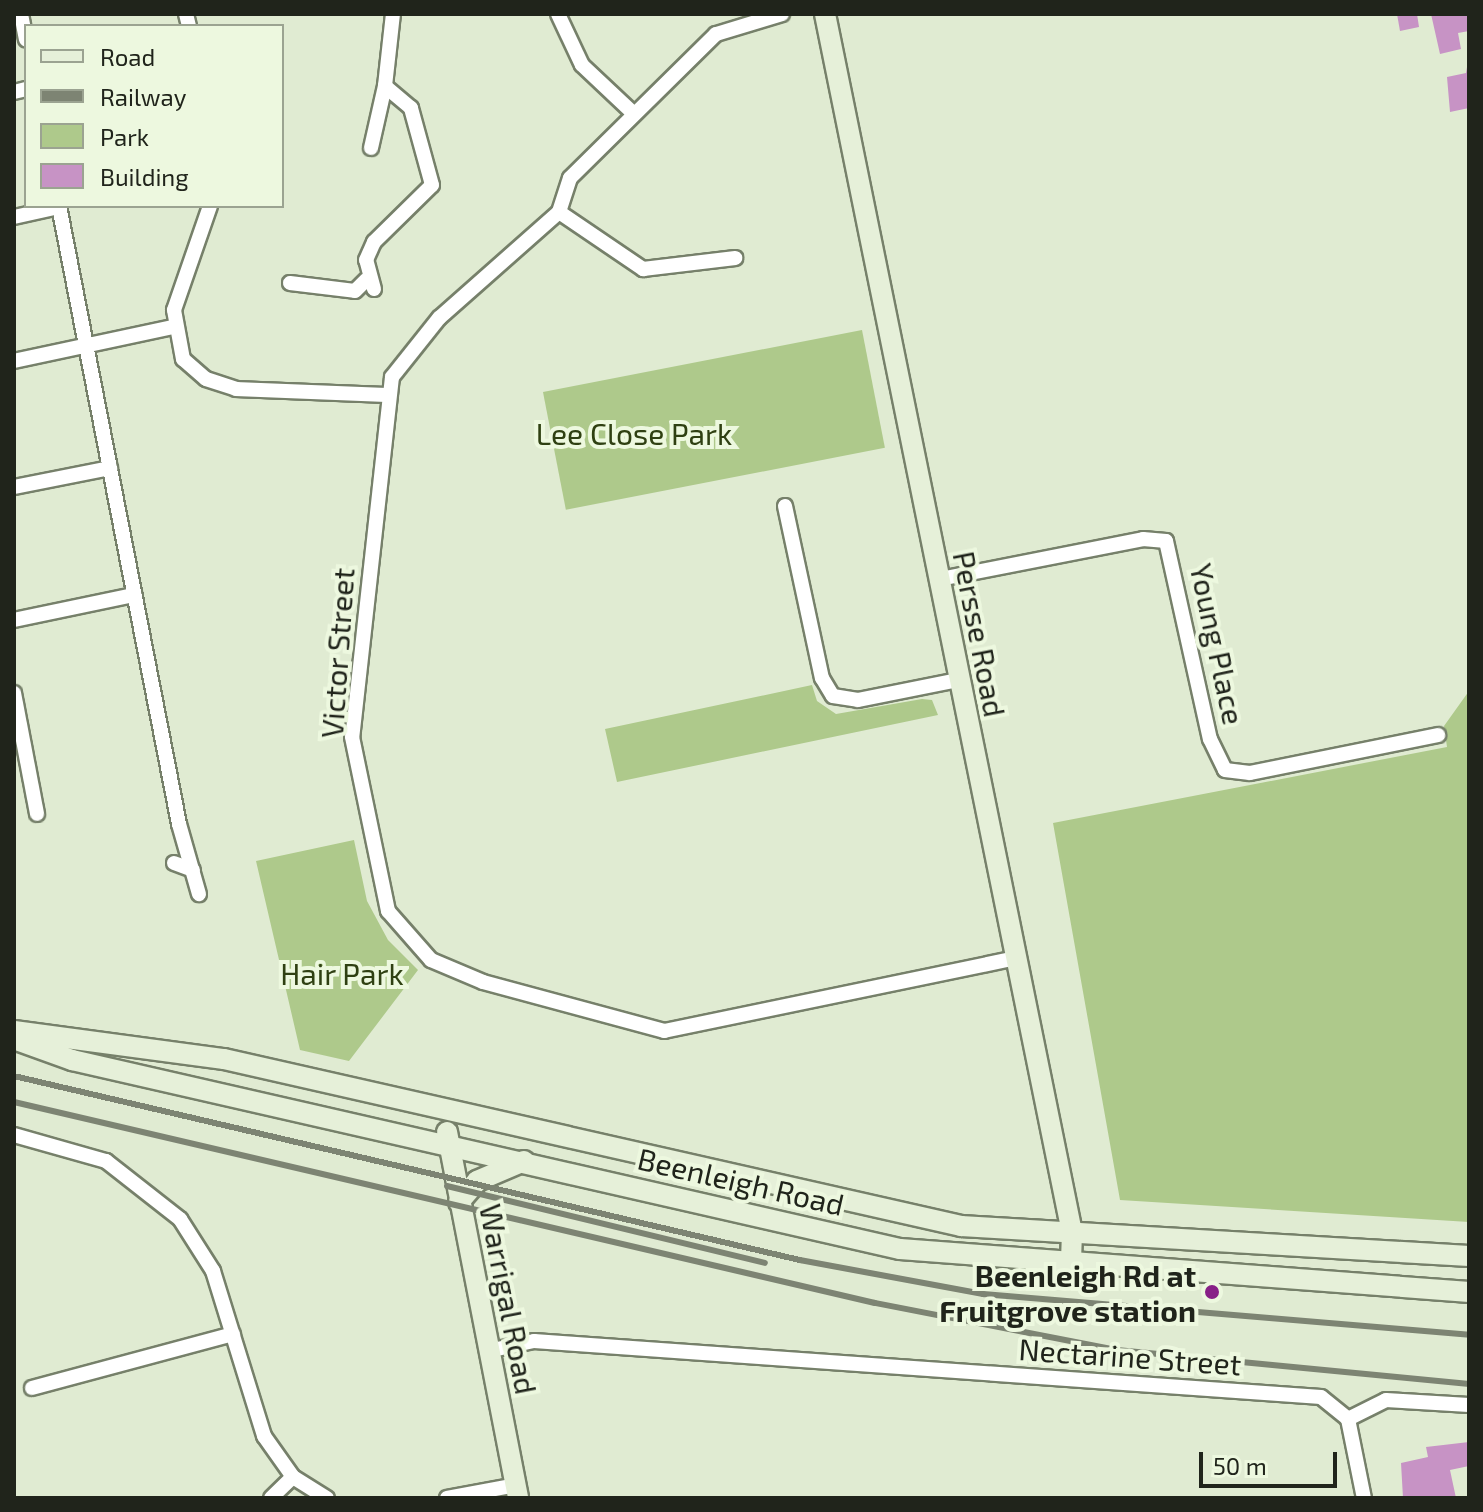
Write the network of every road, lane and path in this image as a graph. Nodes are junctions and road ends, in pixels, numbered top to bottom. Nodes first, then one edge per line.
1 (393, 14) edge
2 (558, 14) edge
3 (782, 14) edge
4 (825, 14) edge
5 (385, 86) junction
6 (634, 114) junction
7 (371, 148) dead end
8 (54, 208) edge
9 (59, 208) edge
10 (209, 208) edge
11 (559, 212) junction
12 (14, 217) edge
13 (735, 258) dead end
14 (290, 283) dead end
15 (172, 327) junction
16 (86, 346) junction
17 (14, 361) edge
18 (386, 395) junction
19 (110, 468) junction
20 (14, 487) edge
21 (785, 506) dead end
22 (940, 579) junction
23 (134, 595) junction
24 (14, 620) edge
25 (958, 680) junction
26 (14, 693) edge
27 (18, 734) edge
28 (1438, 735) dead end
29 (37, 814) dead end
30 (174, 863) dead end
31 (193, 870) junction
32 (199, 894) dead end
33 (1011, 959) junction
34 (14, 1031) edge
35 (14, 1039) edge
36 (445, 1112) junction
37 (14, 1135) edge
38 (449, 1142) junction
39 (524, 1161) junction
40 (459, 1202) junction
41 (1072, 1232) junction
42 (1469, 1256) edge
43 (1071, 1266) junction
44 (1469, 1292) edge
45 (233, 1334) junction
46 (488, 1351) junction
47 (32, 1388) dead end
48 (1469, 1405) edge
49 (1348, 1419) junction
50 (293, 1477) junction
51 (517, 1491) edge
52 (271, 1498) edge
53 (327, 1498) edge
54 (447, 1498) edge
55 (1364, 1498) edge

1 - 5 street
2 - 6 street
3 - 6 street, Victor Street
4 - 22 main road, Persse Road
5 - 7 street
5 - 14 street
6 - 11 street, Victor Street
8 - 12 street
9 - 16 street
10 - 15 street
11 - 13 street
11 - 18 street, Victor Street
15 - 16 street
15 - 18 street
16 - 17 street
16 - 19 street
18 - 33 street, Victor Street
19 - 20 street
19 - 23 street
21 - 25 street
22 - 25 main road, Persse Road
22 - 28 street, Young Place
23 - 24 street
23 - 31 street
25 - 33 main road, Persse Road
26 - 27 street
27 - 29 street
30 - 31 street
31 - 32 street
33 - 41 main road, Persse Road
34 - 36 main road, Beenleigh Road
35 - 38 main road, Beenleigh Road
36 - 38 main road, Warrigal Road
36 - 41 main road, Beenleigh Road
37 - 45 street
38 - 39 main road, Beenleigh Road
38 - 40 main road, Warrigal Road
39 - 40 main road
39 - 43 main road, Beenleigh Road
40 - 46 main road, Warrigal Road
41 - 42 main road, Beenleigh Road
41 - 43 main road, Persse Road
43 - 44 main road, Beenleigh Road
45 - 47 street
45 - 50 street
46 - 49 street, Nectarine Street
46 - 51 main road, Warrigal Road
48 - 49 street
49 - 55 street
50 - 52 street
50 - 53 street
51 - 54 street

